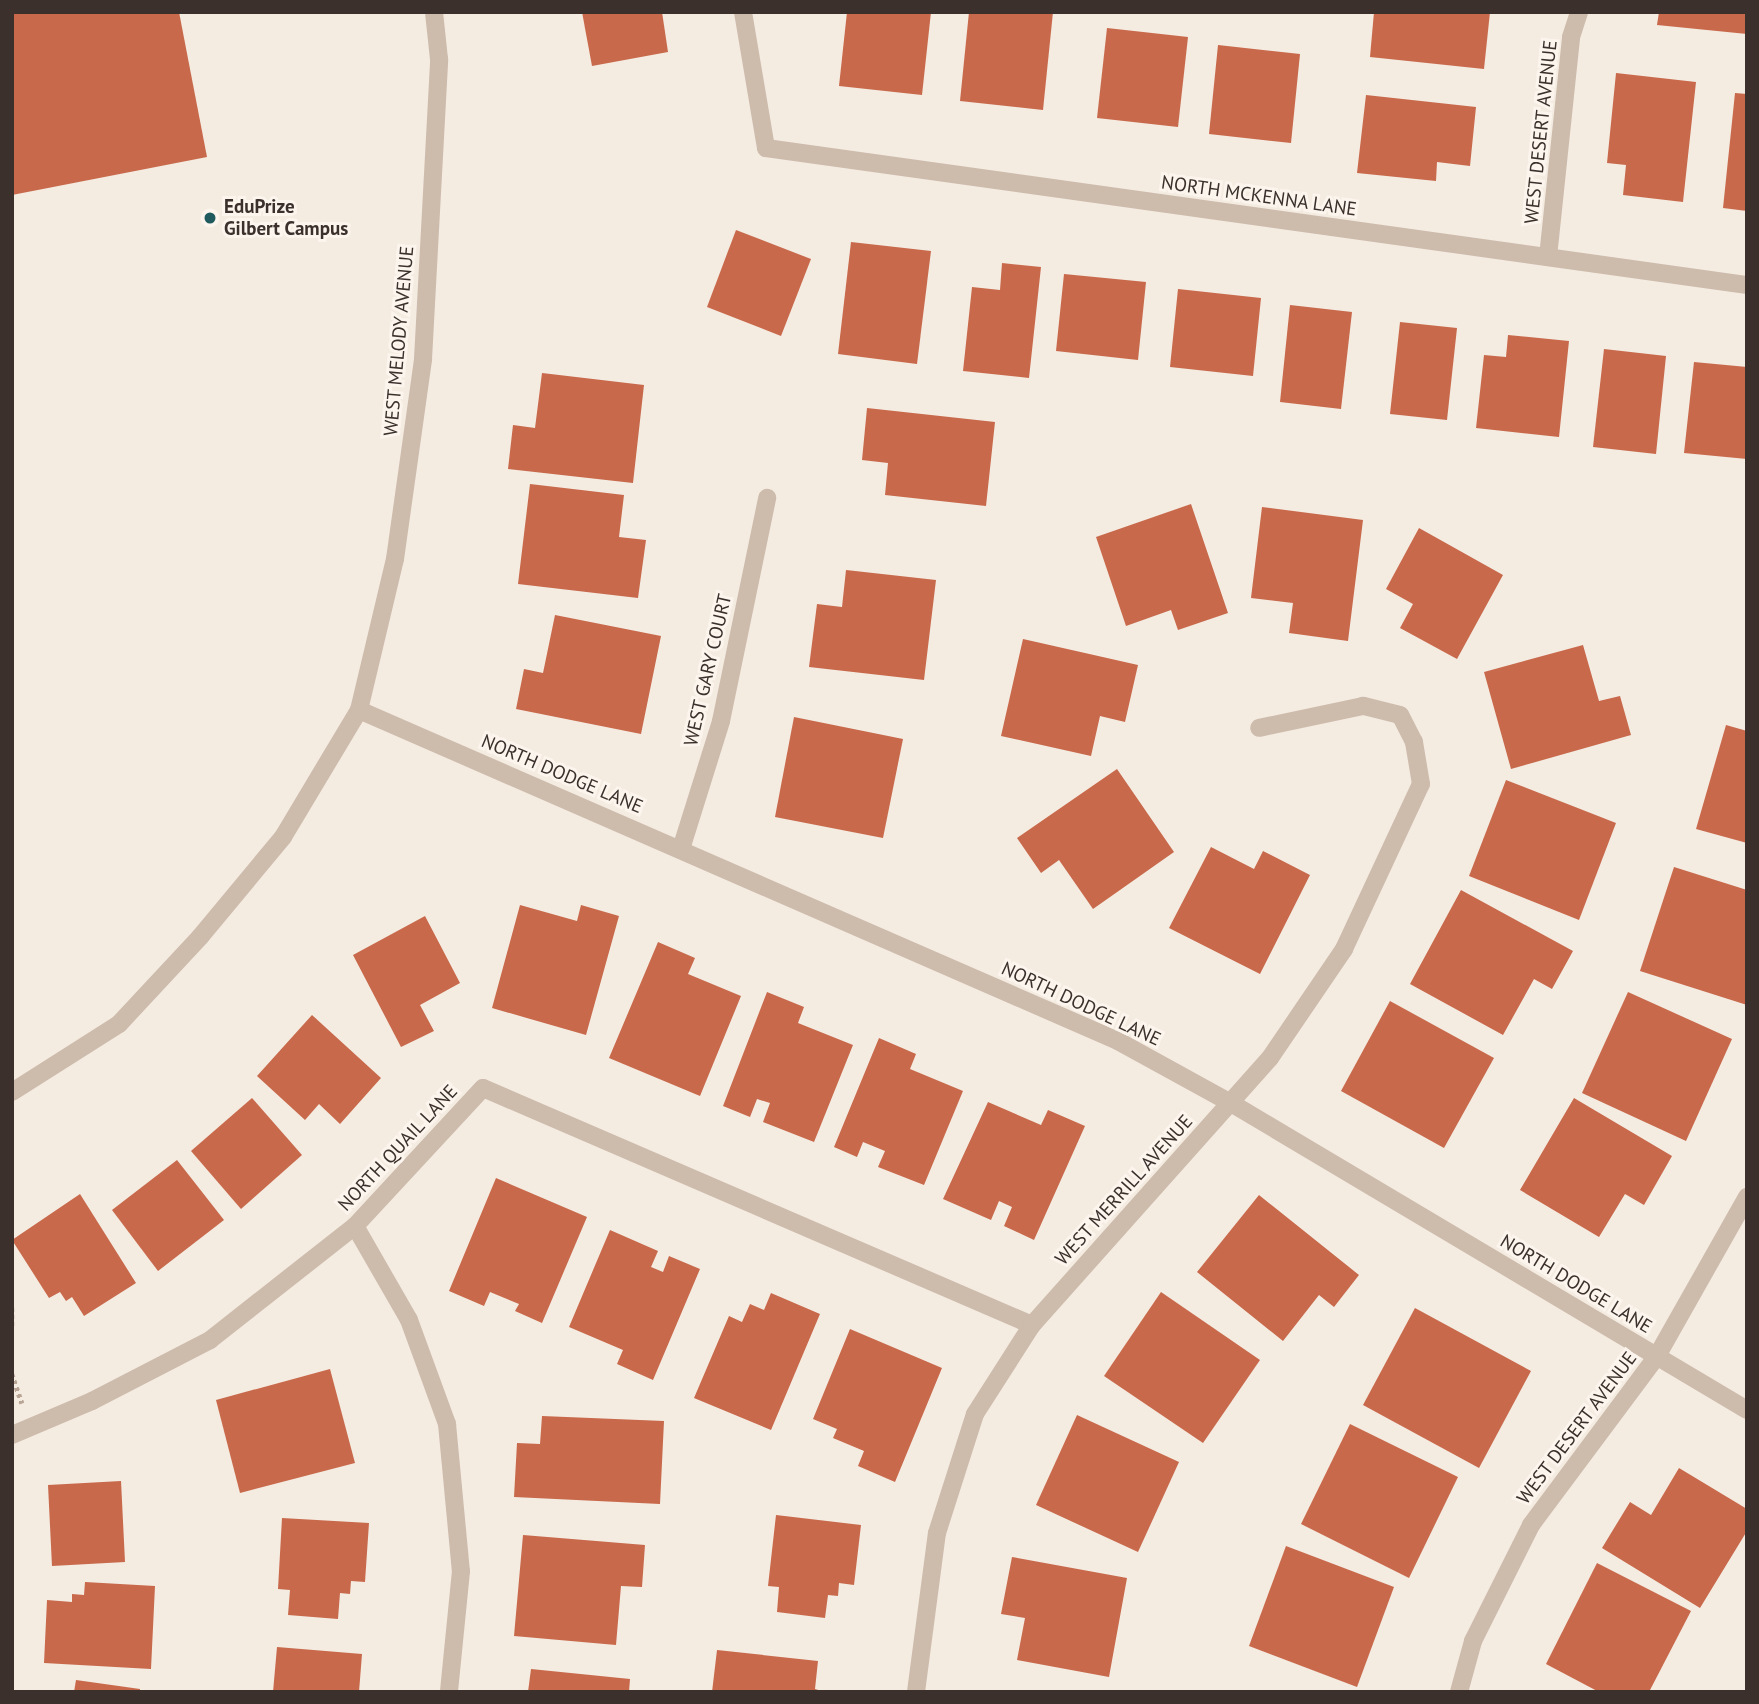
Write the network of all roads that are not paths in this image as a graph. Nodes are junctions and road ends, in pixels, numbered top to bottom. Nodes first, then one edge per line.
1 (434, 12) edge
2 (743, 12) edge
3 (1579, 12) edge
4 (1548, 257) junction
5 (1747, 285) edge
6 (767, 498) dead end
7 (359, 710) junction
8 (1259, 728) dead end
9 (681, 849) junction
10 (12, 1092) edge
11 (1231, 1103) junction
12 (1747, 1197) edge
13 (355, 1226) junction
14 (1032, 1325) junction
15 (1657, 1356) junction
16 (1747, 1410) edge
17 (12, 1435) edge
18 (449, 1692) edge
19 (916, 1692) edge
20 (1459, 1692) edge

1 - 7 street, WEST MELODY AVENUE
2 - 4 street, NORTH MCKENNA LANE
3 - 4 street, WEST DESERT AVENUE
4 - 5 street, NORTH MCKENNA LANE
6 - 9 street, WEST GARY COURT
7 - 9 street, NORTH DODGE LANE
7 - 10 street, WEST MELODY AVENUE
8 - 11 street, WEST MERRILL AVENUE
9 - 11 street, NORTH DODGE LANE
11 - 14 street, WEST MERRILL AVENUE
11 - 15 street, NORTH DODGE LANE
12 - 15 street, WEST DESERT AVENUE
13 - 14 street, NORTH QUAIL LANE
13 - 17 street, NORTH QUAIL LANE
13 - 18 street
14 - 19 street, WEST MERRILL AVENUE
15 - 16 street, NORTH DODGE LANE
15 - 20 street, WEST DESERT AVENUE

